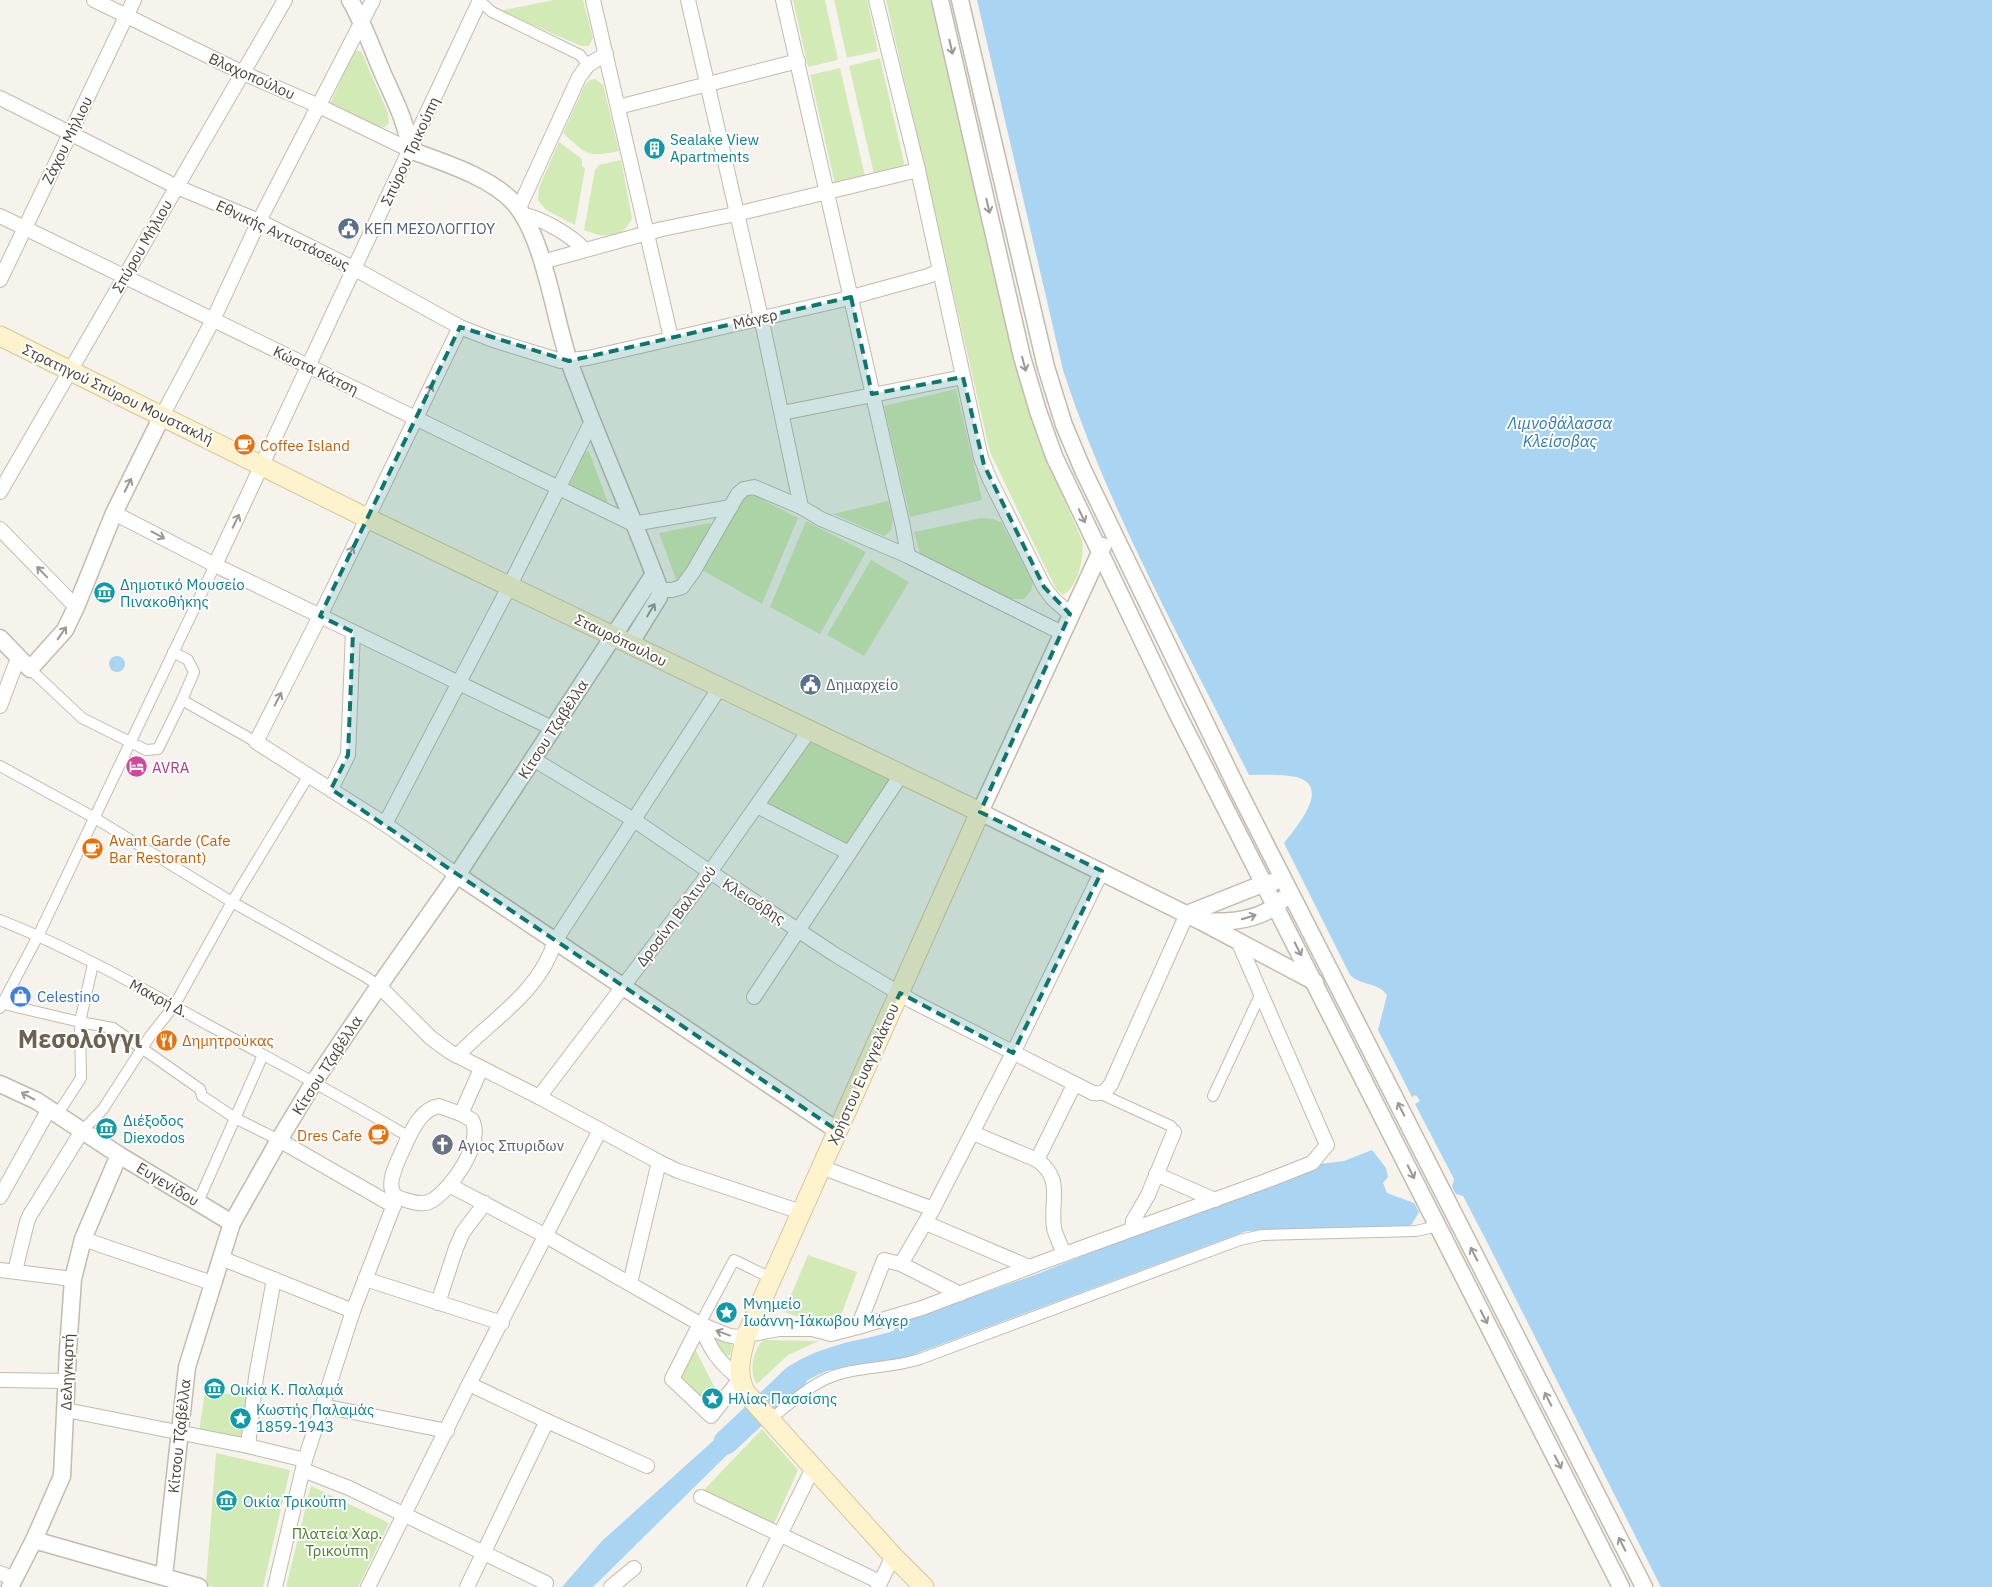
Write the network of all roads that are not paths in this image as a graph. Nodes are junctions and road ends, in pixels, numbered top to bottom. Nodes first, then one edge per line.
1 (94, 0) edge
2 (134, 0) edge
3 (285, 0) edge
4 (350, 0) edge
5 (373, 0) edge
6 (481, 0) edge
7 (593, 0) edge
8 (688, 0) edge
9 (783, 0) edge
10 (876, 0) edge
11 (940, 0) edge
12 (960, 0) edge
13 (126, 16) junction
14 (363, 21) junction
15 (606, 54) junction
16 (798, 62) junction
17 (588, 66) junction
18 (243, 73) junction
19 (707, 84) junction
20 (0, 98) edge
21 (319, 106) junction
22 (618, 107) junction
23 (70, 133) junction
24 (410, 150) junction
25 (918, 170) junction
26 (177, 187) junction
27 (828, 192) junction
28 (520, 211) junction
29 (736, 214) junction
30 (0, 216) edge
31 (259, 222) junction
32 (25, 228) junction
33 (646, 233) junction
34 (584, 249) junction
35 (1020, 258) junction
36 (542, 262) junction
37 (1001, 263) junction
38 (355, 269) junction
39 (940, 271) junction
40 (124, 277) junction
41 (0, 280) edge
42 (852, 297) junction
43 (760, 317) junction
44 (213, 320) junction
45 (460, 327) junction
46 (0, 336) edge
47 (671, 338) junction
48 (569, 361) junction
49 (309, 366) junction
50 (71, 370) junction
51 (963, 377) junction
52 (872, 394) junction
53 (782, 413) junction
54 (162, 416) junction
55 (416, 418) junction
56 (592, 421) junction
57 (263, 466) junction
58 (560, 488) junction
59 (0, 492) edge
60 (731, 507) junction
61 (801, 507) junction
62 (114, 513) junction
63 (366, 518) junction
64 (633, 524) junction
65 (0, 529) edge
66 (1111, 530) junction
67 (1100, 552) junction
68 (908, 556) junction
69 (215, 565) junction
70 (657, 582) junction
71 (510, 585) junction
72 (76, 607) junction
73 (1070, 614) junction
74 (320, 616) junction
75 (353, 632) junction
76 (1062, 633) junction
77 (0, 638) edge
78 (622, 640) junction
79 (173, 652) junction
80 (18, 658) junction
81 (30, 669) junction
82 (459, 684) junction
83 (720, 687) junction
84 (182, 700) junction
85 (0, 706) edge
86 (554, 728) junction
87 (809, 731) junction
88 (256, 742) junction
89 (129, 743) junction
90 (533, 759) junction
91 (0, 766) edge
92 (309, 775) junction
93 (901, 775) junction
94 (330, 789) junction
95 (757, 806) junction
96 (980, 812) junction
97 (93, 818) junction
98 (634, 820) junction
99 (385, 824) junction
100 (849, 853) junction
101 (1102, 871) junction
102 (710, 872) junction
103 (457, 876) junction
104 (1265, 884) junction
105 (1288, 886) junction
106 (232, 902) junction
107 (1276, 906) junction
108 (1194, 917) junction
109 (0, 920) edge
110 (798, 931) junction
111 (38, 936) junction
112 (555, 941) junction
113 (1238, 941) junction
114 (93, 964) junction
115 (1315, 982) junction
116 (379, 986) junction
117 (622, 986) junction
118 (900, 993) junction
119 (1261, 993) junction
120 (754, 997) dead end
121 (1, 1005) edge
122 (174, 1006) junction
123 (80, 1022) junction
124 (143, 1048) junction
125 (1013, 1053) junction
126 (264, 1055) junction
127 (457, 1056) junction
128 (481, 1069) junction
129 (314, 1082) junction
130 (0, 1084) edge
131 (1074, 1085) junction
132 (1101, 1094) junction
133 (1213, 1096) dead end
134 (539, 1098) junction
135 (53, 1112) junction
136 (461, 1114) junction
137 (235, 1118) junction
138 (600, 1130) junction
139 (82, 1131) junction
140 (838, 1131) junction
141 (1174, 1132) joint
142 (973, 1133) junction
143 (409, 1137) junction
144 (279, 1140) junction
145 (119, 1154) junction
146 (1037, 1160) junction
147 (658, 1162) junction
148 (821, 1167) junction
149 (1156, 1174) junction
150 (449, 1185) junction
151 (0, 1197) edge
152 (1215, 1200) junction
153 (395, 1201) junction
154 (198, 1202) junction
155 (484, 1204) junction
156 (934, 1209) junction
157 (801, 1212) junction
158 (232, 1223) junction
159 (926, 1223) junction
160 (1438, 1226) junction
161 (1132, 1229) junction
162 (546, 1236) junction
163 (83, 1239) junction
164 (1064, 1254) junction
165 (221, 1258) junction
166 (901, 1264) junction
167 (1029, 1267) junction
168 (0, 1270) edge
169 (15, 1271) junction
170 (771, 1278) junction
171 (274, 1279) junction
172 (364, 1279) junction
173 (73, 1280) junction
174 (212, 1283) junction
175 (630, 1283) junction
176 (960, 1294) junction
177 (438, 1303) junction
178 (353, 1311) junction
179 (502, 1323) junction
180 (700, 1324) junction
181 (858, 1327) junction
182 (746, 1336) junction
183 (0, 1380) edge
184 (66, 1381) junction
185 (469, 1384) junction
186 (743, 1386) junction
187 (323, 1406) junction
188 (66, 1410) junction
189 (770, 1420) junction
190 (547, 1422) junction
191 (178, 1431) junction
192 (448, 1431) junction
193 (248, 1446) junction
194 (304, 1465) junction
195 (647, 1466) dead end
196 (813, 1468) junction
197 (701, 1497) dead end
198 (405, 1514) junction
199 (779, 1535) junction
200 (34, 1540) junction
201 (483, 1553) junction
202 (893, 1556) junction
203 (634, 1568) dead end
204 (164, 1576) junction
205 (8, 1580) edge
206 (546, 1583) dead end
207 (879, 1585) edge
208 (199, 1587) edge
209 (275, 1587) edge
210 (368, 1587) edge
211 (467, 1587) edge
212 (611, 1587) edge
213 (754, 1587) edge
214 (924, 1587) edge
215 (1621, 1587) edge
216 (1644, 1587) edge

1 - 13 street, Βλαχοπούλου
2 - 13 street, Ζάχου Μήλιου
3 - 18 street, Σπύρου Μήλιου
4 - 14 street
5 - 14 street
6 - 17 street
6 - 24 street, Σπύρου Τρικούπη
7 - 15 street
8 - 19 street
9 - 16 street
10 - 25 street
11 -> 37 street
12 - 35 street
13 - 18 street, Βλαχοπούλου
13 - 23 street, Ζάχου Μήλιου
14 - 21 street
14 - 24 street
15 - 17 street
15 - 22 street
16 - 19 street
16 - 27 street
17 - 28 street
18 - 21 street, Βλαχοπούλου
18 - 26 street, Σπύρου Μήλιου
19 - 22 street
19 - 29 street
20 - 23 street, Εθνικής Αντιστάσεως
21 - 24 street, Βλαχοπούλου
21 - 31 street
22 - 33 street
23 - 26 street, Εθνικής Αντιστάσεως
23 - 32 street, Ζάχου Μήλιου
24 - 28 street
24 - 38 street, Σπύρου Τρικούπη
25 - 27 street
25 - 39 street
26 - 31 street, Εθνικής Αντιστάσεως
26 - 40 street, Σπύρου Μήλιου
27 - 29 street
27 - 42 street
28 - 34 street
28 - 36 street
29 - 33 street
29 - 43 street
30 - 32 street, Κώστα Κάτση
31 - 38 street, Εθνικής Αντιστάσεως
31 - 44 street
32 - 40 street, Κώστα Κάτση
32 - 41 street, Ζάχου Μήλιου
33 - 34 street
33 - 47 street
34 - 36 street
35 - 37 street
35 - 66 street
36 - 48 street
37 -> 67 street
38 - 45 street, Εθνικής Αντιστάσεως
38 - 49 street, Σπύρου Τρικούπη
39 - 42 street, Μάγερ
39 - 51 street
40 - 44 street, Κώστα Κάτση
40 - 50 street, Σπύρου Μήλιου
42 - 43 street, Μάγερ
42 - 52 street
43 - 47 street, Μάγερ
43 - 53 street
44 - 49 street, Κώστα Κάτση
44 - 54 street
45 - 48 street, Εθνικής Αντιστάσεως
55 -> 45 street
46 - 50 main road, Στρατηγού Σπύρου Μουστακλή
47 - 48 street, Μάγερ
48 - 56 street
49 - 55 street, Κώστα Κάτση
49 - 57 street, Σπύρου Τρικούπη
50 - 54 main road, Στρατηγού Σπύρου Μουστακλή
50 - 59 street, Σπύρου Μήλιου
51 - 52 street
51 - 73 street
52 - 53 street
52 - 68 street
53 - 61 street
54 - 57 main road, Στρατηγού Σπύρου Μουστακλή
62 -> 54 street
55 - 58 street, Κώστα Κάτση
55 - 63 street
56 - 58 street
56 - 64 street
57 - 63 main road, Σταυρόπουλου
69 -> 57 street, Σπύρου Τρικούπη
58 - 64 street, Κώστα Κάτση
58 - 71 street
60 - 61 street
60 - 64 street
60 - 70 street
61 - 68 street
62 -> 69 street
62 - 72 street
63 - 71 main road, Σταυρόπουλου
74 -> 63 street
64 - 70 street
72 -> 65 street
66 - 67 street
66 - 105 street
67 - 73 street
67 - 104 street
68 - 76 street
69 - 74 street
69 - 79 street
70 - 78 street, Κίτσου Τζαβέλλα
71 - 78 main road, Σταυρόπουλου
71 - 82 street
81 -> 72 street
73 - 76 street
74 - 75 street
88 -> 74 street
75 - 82 street
75 - 94 street
76 - 96 street
77 - 80 street
78 - 83 main road, Σταυρόπουλου
78 - 86 street, Κίτσου Τζαβέλλα
79 - 84 street
79 - 89 street
80 - 81 street
80 - 85 street
81 - 89 street
82 - 86 street
82 - 99 street
83 - 87 main road, Σταυρόπουλου
83 - 98 street
84 - 88 street
84 - 89 street
86 - 90 street, Κίτσου Τζαβέλλα
87 - 93 main road, Σταυρόπουλου
87 - 95 street, Δροσίνη Βαλτινού
88 - 92 street
89 - 97 street
90 - 98 street, Κλεισόβης
90 - 103 street, Κίτσου Τζαβέλλα
91 - 97 street
92 - 94 street
92 - 106 street
93 - 96 main road, Σταυρόπουλου
93 - 100 street
94 - 99 street
95 - 100 street
95 - 102 street, Δροσίνη Βαλτινού
96 - 101 street
96 - 118 main road, Χρήστου Ευαγγελάτου
97 - 106 street
97 - 111 street
98 - 102 street, Κλεισόβης
98 - 112 street
99 - 103 street
100 - 110 street
101 - 108 street
101 - 125 street
102 - 110 street, Κλεισόβης
102 - 117 street, Δροσίνη Βαλτινού
103 - 112 street
103 - 116 street, Κίτσου Τζαβέλλα
104 - 105 street
104 - 107 street
104 - 108 street
105 - 107 street
216 -> 105 street
106 - 116 street
106 - 122 street
108 -> 107 street
107 -> 115 street
108 - 113 street
108 - 132 street
109 - 111 street, Μακρή Δ.
110 - 118 street, Κλεισόβης
110 - 120 street
111 - 114 street, Μακρή Δ.
111 - 121 street
112 - 117 street
112 - 127 street
113 - 115 street
113 - 119 street
114 - 122 street, Μακρή Δ.
114 - 123 street
115 -> 160 street
116 - 127 street
116 - 129 street, Κίτσου Τζαβέλλα
117 - 134 street, Δροσίνη Βαλτινού
117 - 140 street
118 - 125 street, Κλεισόβης
118 - 140 main road, Χρήστου Ευαγγελάτου
119 - 133 street
119 - 152 street
121 - 123 street
122 - 124 street
122 - 126 street, Μακρή Δ.
123 - 124 street
123 - 135 street
124 - 137 street
124 - 139 street
125 - 131 street, Κλεισόβης
125 - 142 street
126 - 129 street, Μακρή Δ.
126 - 137 street
127 - 128 street
128 - 134 street
128 - 136 street
129 - 143 street, Μακρή Δ.
129 - 144 street, Κίτσου Τζαβέλλα
135 -> 130 street, Ευγενίδου
131 - 132 street, Κλεισόβης
131 - 146 street
132 - 141 street
134 - 138 street
135 - 139 street, Ευγενίδου
135 - 151 street
136 - 143 street
136 - 150 street
137 - 144 street
137 - 154 street
138 - 147 street
138 - 162 street
139 - 145 street, Ευγενίδου
139 - 169 street
140 - 148 main road, Χρήστου Ευαγγελάτου
141 - 149 street
142 - 146 street
142 - 156 street
143 - 153 street
144 - 153 street
144 - 158 street, Κίτσου Τζαβέλλα
145 - 154 street, Ευγενίδου
145 - 163 street, Δεληγκιρτή
146 - 164 street
147 - 157 street
147 - 175 street
148 - 156 street
148 - 157 main road, Χρήστου Ευαγγελάτου
149 - 152 street
149 - 161 street
150 - 153 street
150 - 155 street
152 - 161 street
153 - 172 street
154 - 158 street, Ευγενίδου
155 - 162 street
155 - 177 street
156 - 159 street
157 - 170 main road, Χρήστου Ευαγγελάτου
158 - 165 street, Κίτσου Τζαβέλλα
159 - 166 street
159 - 167 street
160 - 189 street
160 -> 215 street
161 - 164 street
162 - 175 street
162 - 179 street
163 - 173 street, Δεληγκιρτή
163 - 174 street
164 - 167 street
165 - 171 street
165 - 174 street, Κίτσου Τζαβέλλα
166 - 176 street
166 - 181 street
167 - 176 street
168 - 169 street
169 - 173 street
170 - 180 street
170 - 182 main road, Χρήστου Ευαγγελάτου
171 - 178 street
171 - 193 street
172 - 177 street
172 - 178 street
173 - 184 street, Δεληγκιρτή
174 - 191 street, Κίτσου Τζαβέλλα
175 - 180 street
176 - 181 street
177 - 179 street
178 - 187 street
179 - 185 street
182 -> 180 street
180 - 186 street
180 - 186 street
181 - 182 street
182 - 186 main road, Χρήστου Ευαγγελάτου
183 - 184 street
184 - 188 street, Δεληγκιρτή
185 - 190 street
185 - 192 street
186 - 189 main road
187 - 192 street
187 - 194 street
188 - 191 street
188 - 200 street, Δεληγκιρτή
189 - 196 main road
190 - 195 street
190 - 201 street
191 - 193 street
191 - 204 street, Κίτσου Τζαβέλλα
192 - 198 street
193 - 194 street
194 - 198 street
194 - 209 street
196 - 199 street
196 - 202 main road
197 - 199 street
198 - 201 street
198 - 210 street
199 - 207 street
199 - 213 street
200 - 204 street
200 - 205 street, Δεληγκιρτή
201 - 206 street
201 - 211 street
202 - 207 street
202 - 214 main road
203 - 212 street
204 - 208 street

